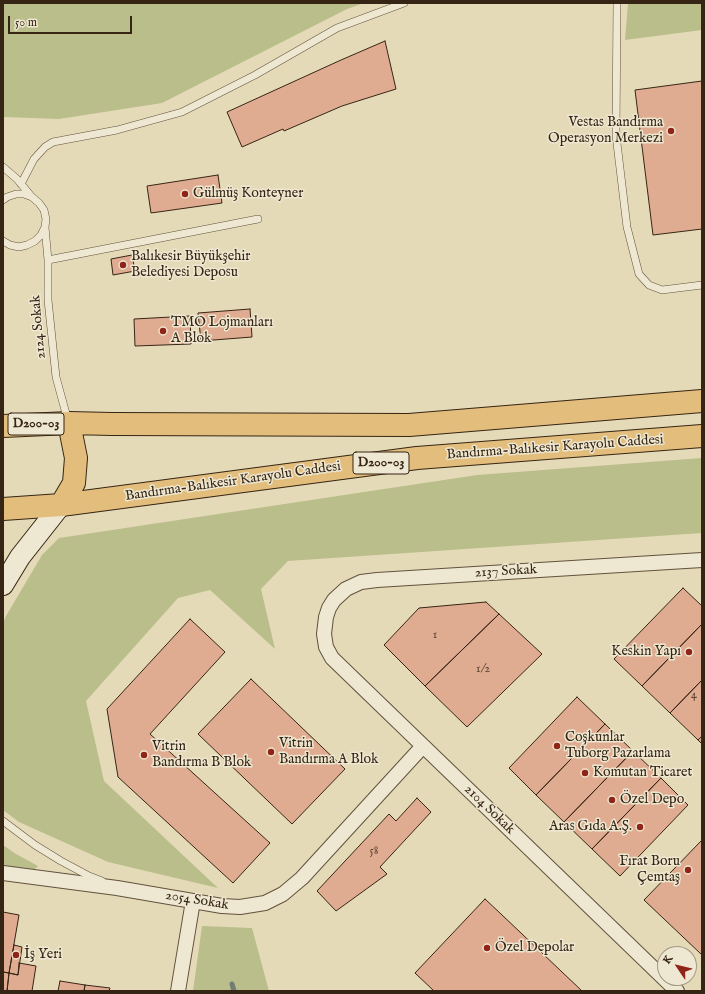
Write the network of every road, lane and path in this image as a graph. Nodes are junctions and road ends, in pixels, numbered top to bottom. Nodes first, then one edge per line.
1 (404, 3) edge
2 (617, 3) edge
3 (3, 167) edge
4 (21, 184) junction
5 (32, 198) junction
6 (3, 200) edge
7 (258, 219) dead end
8 (45, 227) junction
9 (3, 241) edge
10 (48, 260) junction
11 (702, 285) edge
12 (702, 401) edge
13 (69, 423) junction
14 (3, 426) edge
15 (702, 436) edge
16 (61, 505) junction
17 (3, 509) edge
18 (702, 560) edge
19 (3, 585) edge
20 (326, 617) joint
21 (423, 746) junction
22 (3, 821) edge
23 (3, 873) edge
24 (117, 888) junction
25 (193, 901) junction
26 (178, 991) edge
27 (677, 991) edge

1 - 4 lane
2 - 11 lane
3 - 4 lane, 2124 Sokak
4 - 5 lane, 2124 Sokak
5 - 6 lane
5 - 8 lane, 2124 Sokak
7 - 10 lane
8 - 9 lane
8 - 10 lane, 2124 Sokak
10 - 13 lane, 2124 Sokak
12 - 13 highway, D200-03
13 - 14 highway, D200-03
13 - 16 highway
15 - 16 highway, Bandırma-Balıkesir Karayolu Caddesi / D200-03
16 - 17 highway, Bandırma-Balıkesir Karayolu Caddesi / D200-03
16 - 19 street
18 - 20 street, 2137 Sokak
20 - 21 street, 2104 Sokak
21 - 25 street, 2054 Sokak
21 - 27 street, 2104 Sokak
22 - 24 lane
23 - 24 street, 2054 Sokak
24 - 25 street, 2054 Sokak
25 - 26 street

